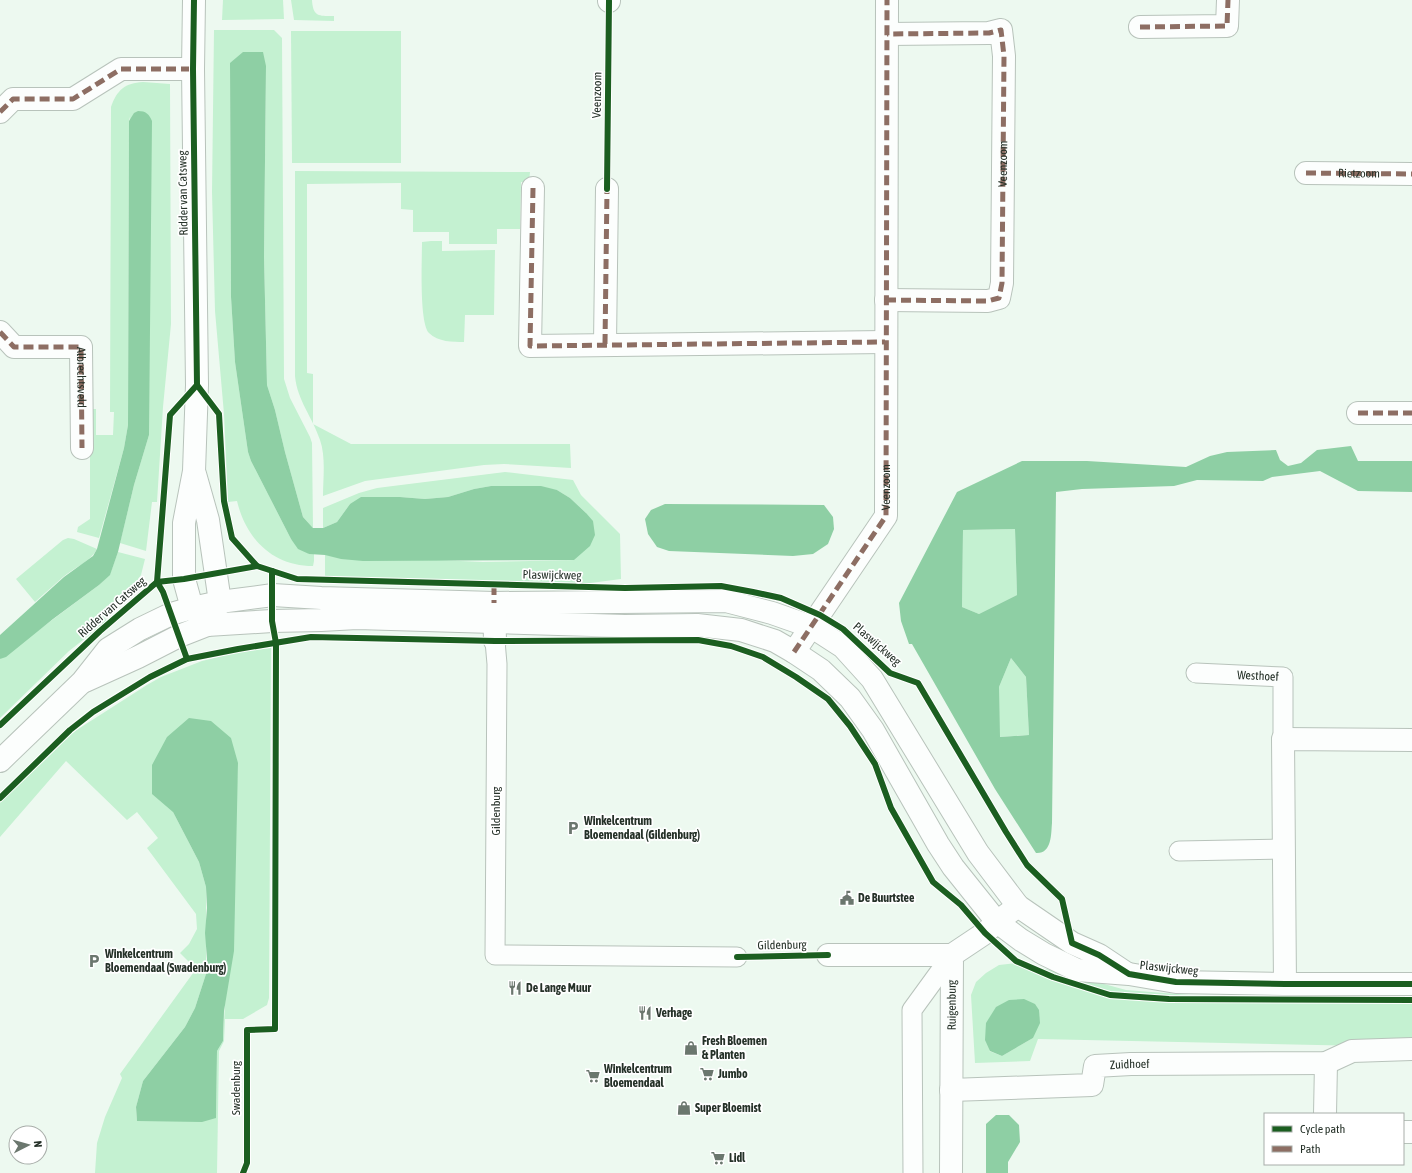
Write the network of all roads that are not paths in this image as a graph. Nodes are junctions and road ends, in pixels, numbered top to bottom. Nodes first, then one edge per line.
1 (194, 0) edge
2 (887, 0) edge
3 (1228, 0) edge
4 (1140, 27) dead end
5 (887, 34) junction
6 (193, 69) junction
7 (0, 112) edge
8 (1306, 173) dead end
9 (1412, 174) edge
10 (533, 188) dead end
11 (607, 190) dead end
12 (886, 300) junction
13 (0, 332) edge
14 (885, 342) junction
15 (605, 344) junction
16 (1358, 413) dead end
17 (1412, 413) edge
18 (82, 448) dead end
19 (194, 471) junction
20 (220, 602) junction
21 (192, 608) junction
22 (495, 622) junction
23 (207, 625) junction
24 (812, 627) junction
25 (794, 652) junction
26 (1196, 674) dead end
27 (82, 682) junction
28 (1283, 738) junction
29 (1412, 740) edge
30 (0, 761) edge
31 (1283, 849) junction
32 (1179, 851) dead end
33 (1018, 906) junction
34 (997, 922) junction
35 (828, 955) dead end
36 (952, 955) junction
37 (737, 957) dead end
38 (1129, 974) junction
39 (1285, 984) junction
40 (1412, 984) edge
41 (1412, 1049) edge
42 (1326, 1063) junction
43 (951, 1090) junction
44 (1325, 1113) edge
45 (913, 1173) edge
46 (951, 1173) edge

1 - 6 street, Ridder van Catsweg
2 - 5 street, Veenzoom
3 - 4 street
5 - 12 street, Veenzoom
5 - 12 street, Veenzoom
6 - 7 street
6 - 19 street, Ridder van Catsweg
8 - 9 street, Rietzoom
10 - 15 street
11 - 15 street
12 - 14 street, Veenzoom
13 - 18 street, Albrechtsveld
14 - 15 street
14 - 24 street, Veenzoom
16 - 17 street
19 - 20 street, Ridder van Catsweg
19 - 21 street, Ridder van Catsweg
20 - 21 street
20 - 22 street, Plaswijckweg
20 - 23 street
21 - 23 street
21 - 27 street
22 - 23 street, Plaswijckweg
22 - 24 street, Plaswijckweg
22 - 25 street, Plaswijckweg
22 - 37 lane, Gildenburg
23 - 27 street
24 - 25 street, Veenzoom
24 - 33 street, Plaswijckweg
25 - 34 street, Plaswijckweg
26 - 28 lane, Westhoef
27 - 30 street
28 - 29 street
28 - 31 street, Westhoef
31 - 32 lane
31 - 39 street, Westhoef
33 - 34 street
33 - 38 street, Plaswijckweg
34 - 36 street
34 - 38 street, Plaswijckweg
35 - 36 street
36 - 43 street, Ruigenburg
36 - 45 lane
38 - 39 street, Plaswijckweg
39 - 40 street, Plaswijckweg
41 - 42 street, Zuidhoef
42 - 43 street, Zuidhoef
42 - 44 street
43 - 46 street, Ruigenburg

